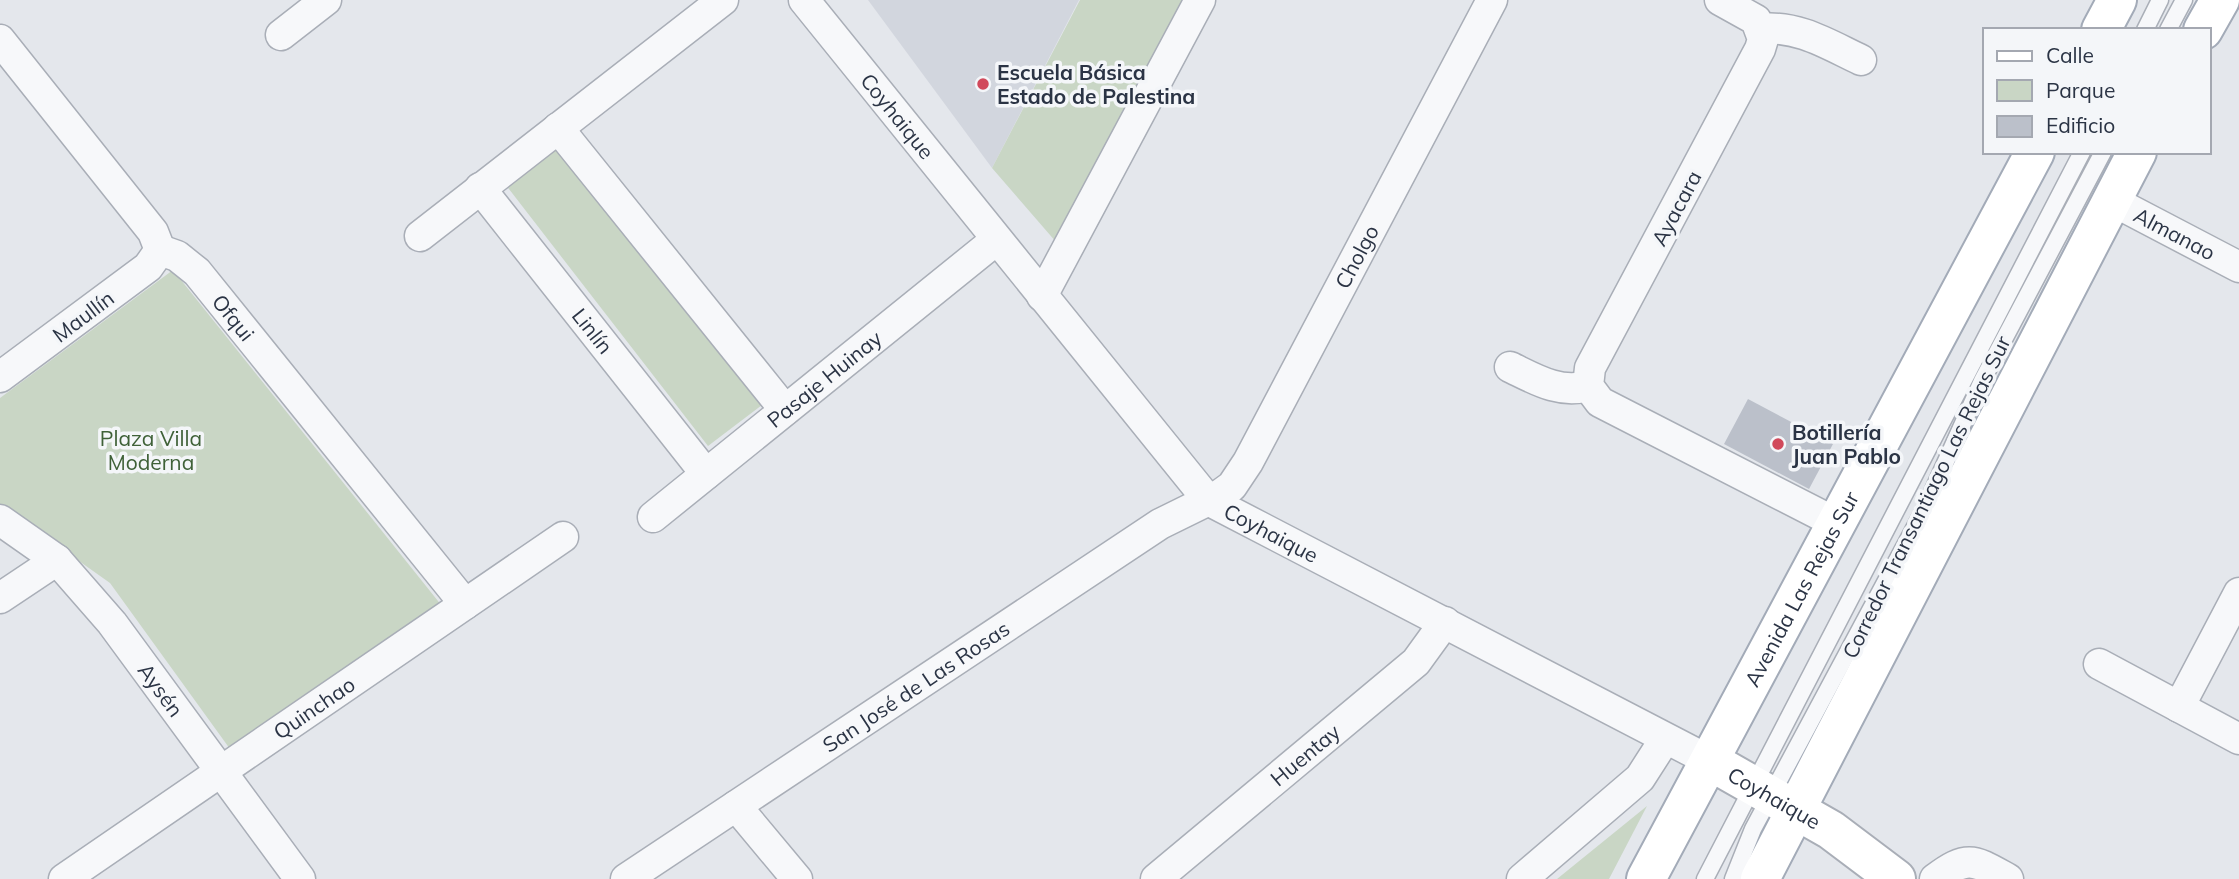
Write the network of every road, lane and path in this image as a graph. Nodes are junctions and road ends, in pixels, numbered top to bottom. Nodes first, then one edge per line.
1 (326, 0) edge
2 (723, 0) edge
3 (804, 0) edge
4 (1200, 0) edge
5 (1492, 0) edge
6 (1720, 0) edge
7 (2116, 0) edge
8 (2160, 0) edge
9 (2184, 0) edge
10 (2220, 0) edge
11 (2102, 28) edge
12 (2146, 28) edge
13 (2169, 28) edge
14 (2204, 28) edge
15 (1761, 29) junction
16 (281, 35) dead end
17 (0, 40) edge
18 (1861, 60) dead end
19 (558, 128) junction
20 (2034, 154) edge
21 (2081, 154) edge
22 (2102, 154) edge
23 (2136, 154) edge
24 (480, 188) junction
25 (2111, 200) junction
26 (419, 236) dead end
27 (996, 240) junction
28 (160, 250) junction
29 (2239, 267) edge
30 (1042, 296) junction
31 (1510, 367) dead end
32 (0, 377) edge
33 (1588, 386) junction
34 (785, 410) junction
35 (706, 474) junction
36 (1208, 500) junction
37 (653, 517) dead end
38 (0, 520) edge
39 (1838, 524) junction
40 (563, 537) dead end
41 (57, 560) junction
42 (2239, 593) edge
43 (0, 598) edge
44 (465, 604) junction
45 (1445, 622) junction
46 (2099, 664) dead end
47 (2179, 707) junction
48 (1665, 739) junction
49 (2239, 739) edge
50 (1710, 761) junction
51 (221, 771) junction
52 (1773, 796) junction
53 (736, 806) junction
54 (64, 879) edge
55 (300, 879) edge
56 (626, 879) edge
57 (797, 879) edge
58 (1156, 879) edge
59 (1522, 879) edge
60 (1646, 879) edge
61 (1705, 879) edge
62 (1733, 879) edge
63 (1760, 879) edge
64 (1896, 879) edge
65 (1935, 879) edge
66 (2008, 879) edge

1 - 16 street
2 - 19 street
3 - 27 street, Coyhaique
4 - 30 street
5 - 36 street, Cholgo
6 - 15 street
7 - 11 main road
8 - 12 lane
9 - 13 lane
10 - 14 main road
15 - 18 street
15 - 33 street, Ayacara
17 - 28 street
19 - 24 street
19 - 34 street
20 - 39 main road, Avenida Las Rejas Sur
21 - 52 lane, Corredor Transantiago Las Rejas Sur
22 - 52 lane, Corredor Transantiago Las Rejas Sur
23 - 25 main road
24 - 26 street
24 - 35 street, Linlín
25 - 29 street, Almanao
25 - 52 main road
27 - 30 street, Coyhaique
27 - 34 street, Pasaje Huinay
28 - 32 street, Maullín
28 - 44 street, Ofqui
30 - 36 street, Coyhaique
31 - 33 street
33 - 39 street
34 - 35 street, Pasaje Huinay
35 - 37 street, Pasaje Huinay
36 - 45 street, Coyhaique
36 - 53 street, San José de Las Rosas
38 - 41 street, Aysén
39 - 50 main road, Avenida Las Rejas Sur
40 - 44 street, Quinchao
41 - 43 street
41 - 51 street, Aysén
42 - 47 street
44 - 51 street, Quinchao
45 - 48 street, Coyhaique
45 - 58 street, Huentay
46 - 47 street
47 - 49 street
48 - 50 street, Coyhaique
48 - 59 street
50 - 52 main road, Coyhaique
50 - 60 main road, Avenida Las Rejas Sur
51 - 54 street, Quinchao
51 - 55 street, Aysén
52 - 61 lane, Corredor Transantiago Las Rejas Sur
52 - 62 lane, Corredor Transantiago Las Rejas Sur
52 - 63 main road
52 - 64 main road, Coyhaique
53 - 56 street, San José de Las Rosas
53 - 57 street
65 - 66 street

